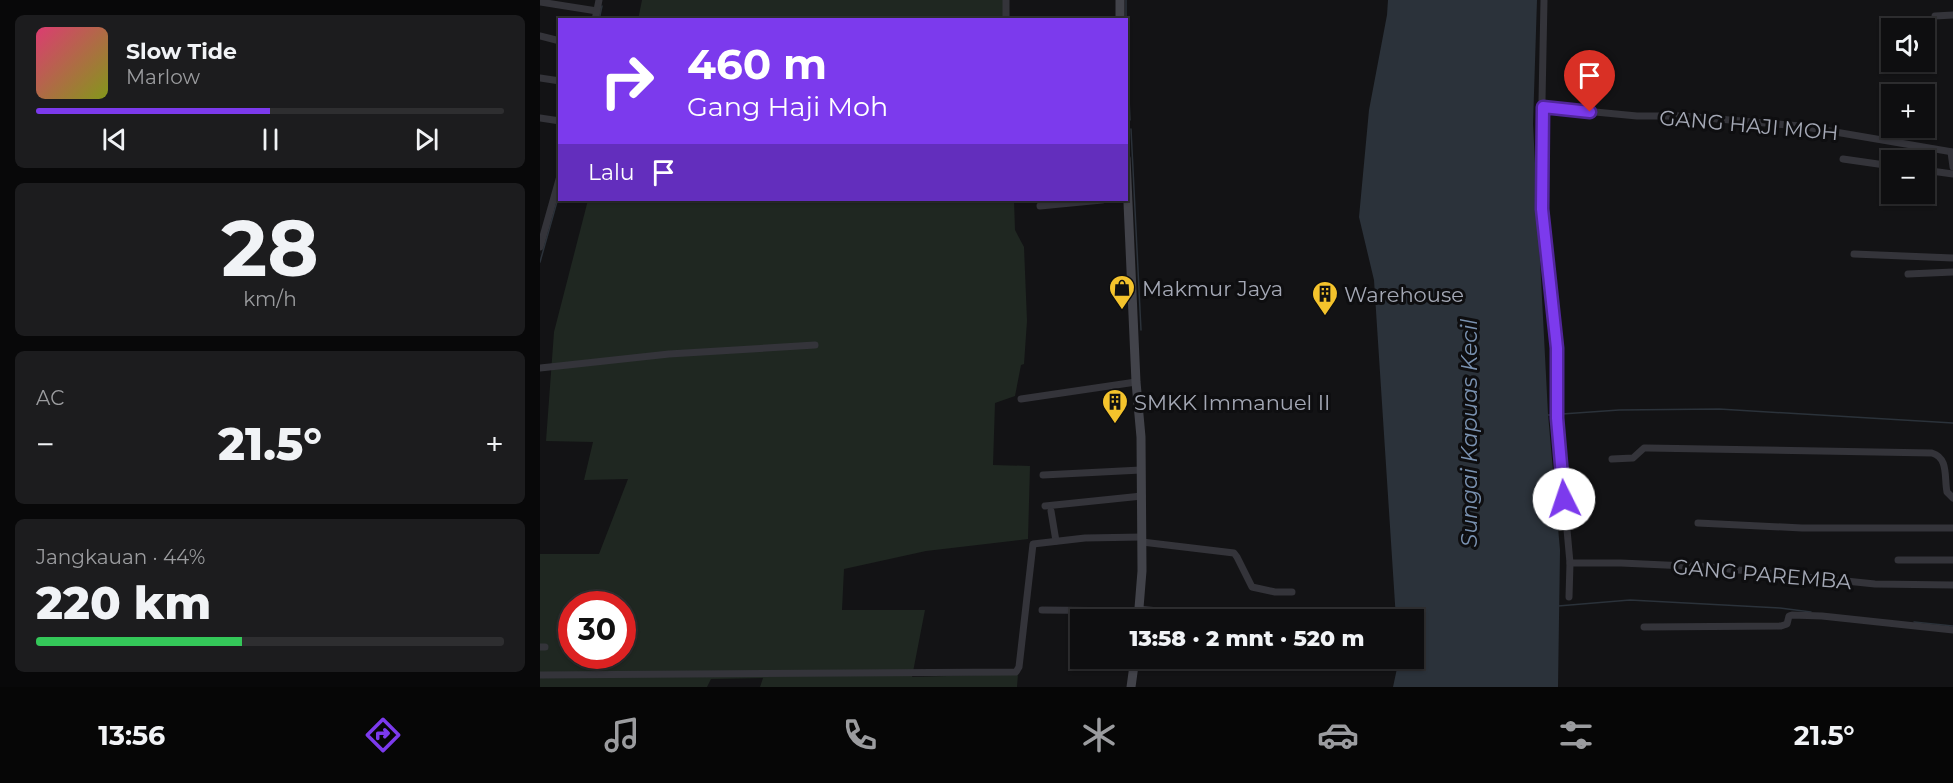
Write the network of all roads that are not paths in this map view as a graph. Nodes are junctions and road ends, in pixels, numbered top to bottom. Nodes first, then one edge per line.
1 (599, 0) edge
2 (1006, 0) edge
3 (1120, 0) edge
4 (1544, 0) edge
5 (540, 2) edge
6 (597, 11) junction
7 (1953, 15) edge
8 (1935, 16) dead end
9 (595, 18) edge
10 (1006, 18) edge
11 (1120, 18) edge
12 (540, 36) edge
13 (558, 40) edge
14 (540, 78) edge
15 (558, 81) edge
16 (1543, 107) junction
17 (540, 118) edge
18 (558, 121) edge
19 (1952, 152) edge
20 (1843, 159) dead end
21 (1881, 164) edge
22 (1953, 167) edge
23 (1935, 172) edge
24 (1953, 174) edge
25 (558, 182) edge
26 (1092, 201) edge
27 (1127, 201) edge
28 (1040, 206) dead end
29 (541, 237) edge
30 (540, 247) edge
31 (1854, 254) dead end
32 (1953, 258) edge
33 (1953, 272) edge
34 (1908, 274) dead end
35 (815, 345) dead end
36 (540, 368) edge
37 (1136, 382) junction
38 (1021, 399) dead end
39 (1612, 459) dead end
40 (1141, 470) junction
41 (1043, 476) dead end
42 (1142, 496) junction
43 (1953, 498) edge
44 (1698, 523) dead end
45 (1953, 528) edge
46 (1142, 539) junction
47 (1056, 541) junction
48 (1899, 560) dead end
49 (1953, 560) edge
50 (1570, 563) junction
51 (1953, 585) edge
52 (1293, 592) dead end
53 (1569, 597) dead end
54 (1138, 609) edge
55 (1042, 610) dead end
56 (1070, 611) edge
57 (1644, 627) dead end
58 (1953, 630) edge
59 (1133, 669) edge
60 (540, 675) edge
61 (1131, 687) edge

1 - 6 street
2 - 10 street
3 - 11 main road
4 - 16 street
5 - 6 street
6 - 9 street
7 - 8 street
12 - 13 street
14 - 15 street
16 - 19 street, GANG HAJI MOH
16 - 50 street
17 - 18 street
19 - 22 street
20 - 21 street
23 - 24 street
25 - 29 street
26 - 28 street
27 - 37 main road
29 - 30 street
31 - 32 street
33 - 34 street
35 - 36 street
37 - 38 street
37 - 40 main road
39 - 43 street
40 - 41 street
40 - 42 main road
42 - 46 main road
42 - 47 street
44 - 45 street
46 - 47 street
46 - 52 street
46 - 54 main road
47 - 60 street
48 - 49 street
50 - 51 street, GANG PAREMBA
50 - 53 street
55 - 56 street
57 - 58 street
59 - 61 main road

